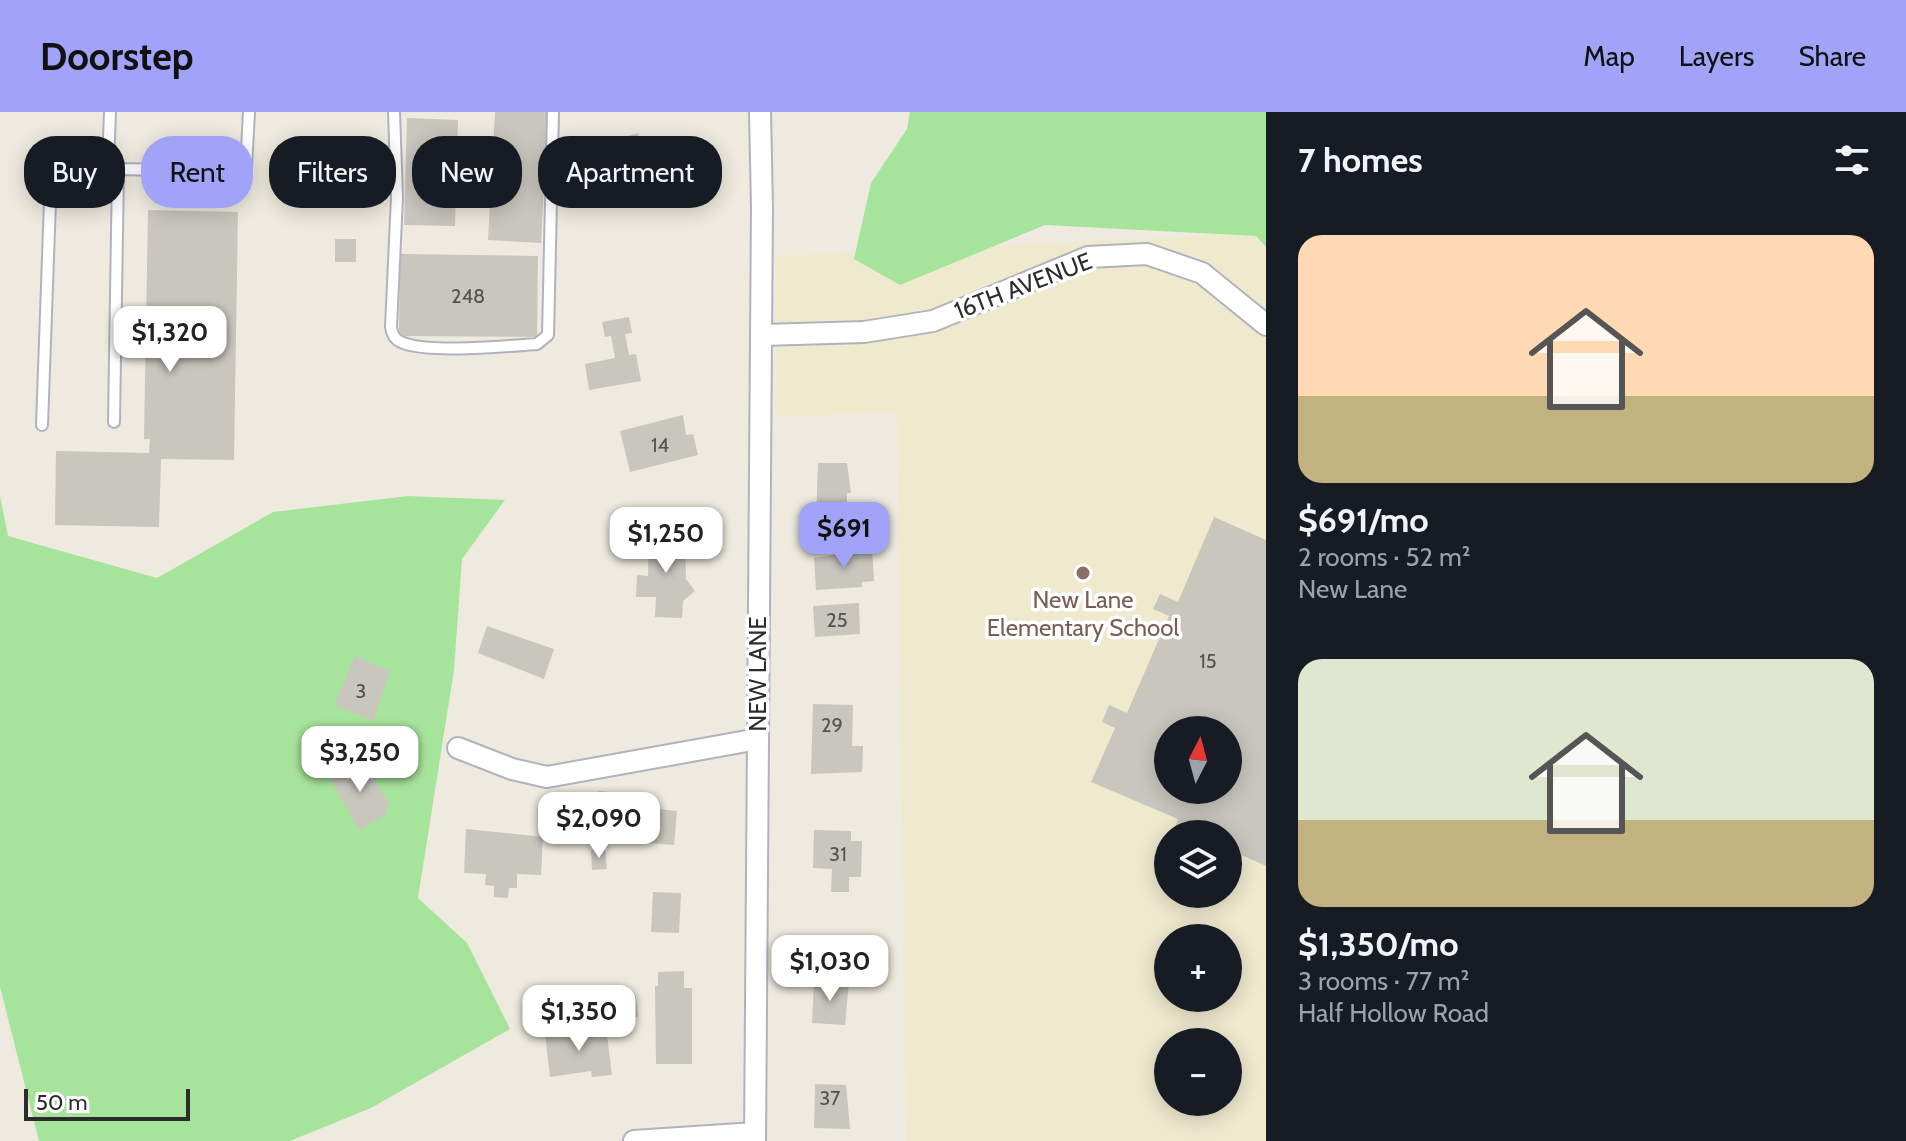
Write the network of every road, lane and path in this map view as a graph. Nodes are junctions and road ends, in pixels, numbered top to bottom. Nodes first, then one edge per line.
1 (110, 112) edge
2 (249, 112) edge
3 (394, 112) edge
4 (553, 112) edge
5 (760, 112) edge
6 (109, 136) edge
7 (125, 169) edge
8 (50, 208) edge
9 (117, 208) edge
10 (1266, 325) edge
11 (761, 335) junction
12 (114, 422) dead end
13 (42, 425) dead end
14 (758, 739) junction
15 (458, 748) dead end
16 (755, 1137) edge
17 (634, 1141) edge

1 - 6 lane
2 - 7 lane
3 - 4 lane
5 - 11 street, NEW LANE
8 - 13 lane
9 - 12 lane
10 - 11 street, 16TH AVENUE
11 - 14 street, NEW LANE
14 - 15 street
14 - 16 street, NEW LANE
16 - 17 street

